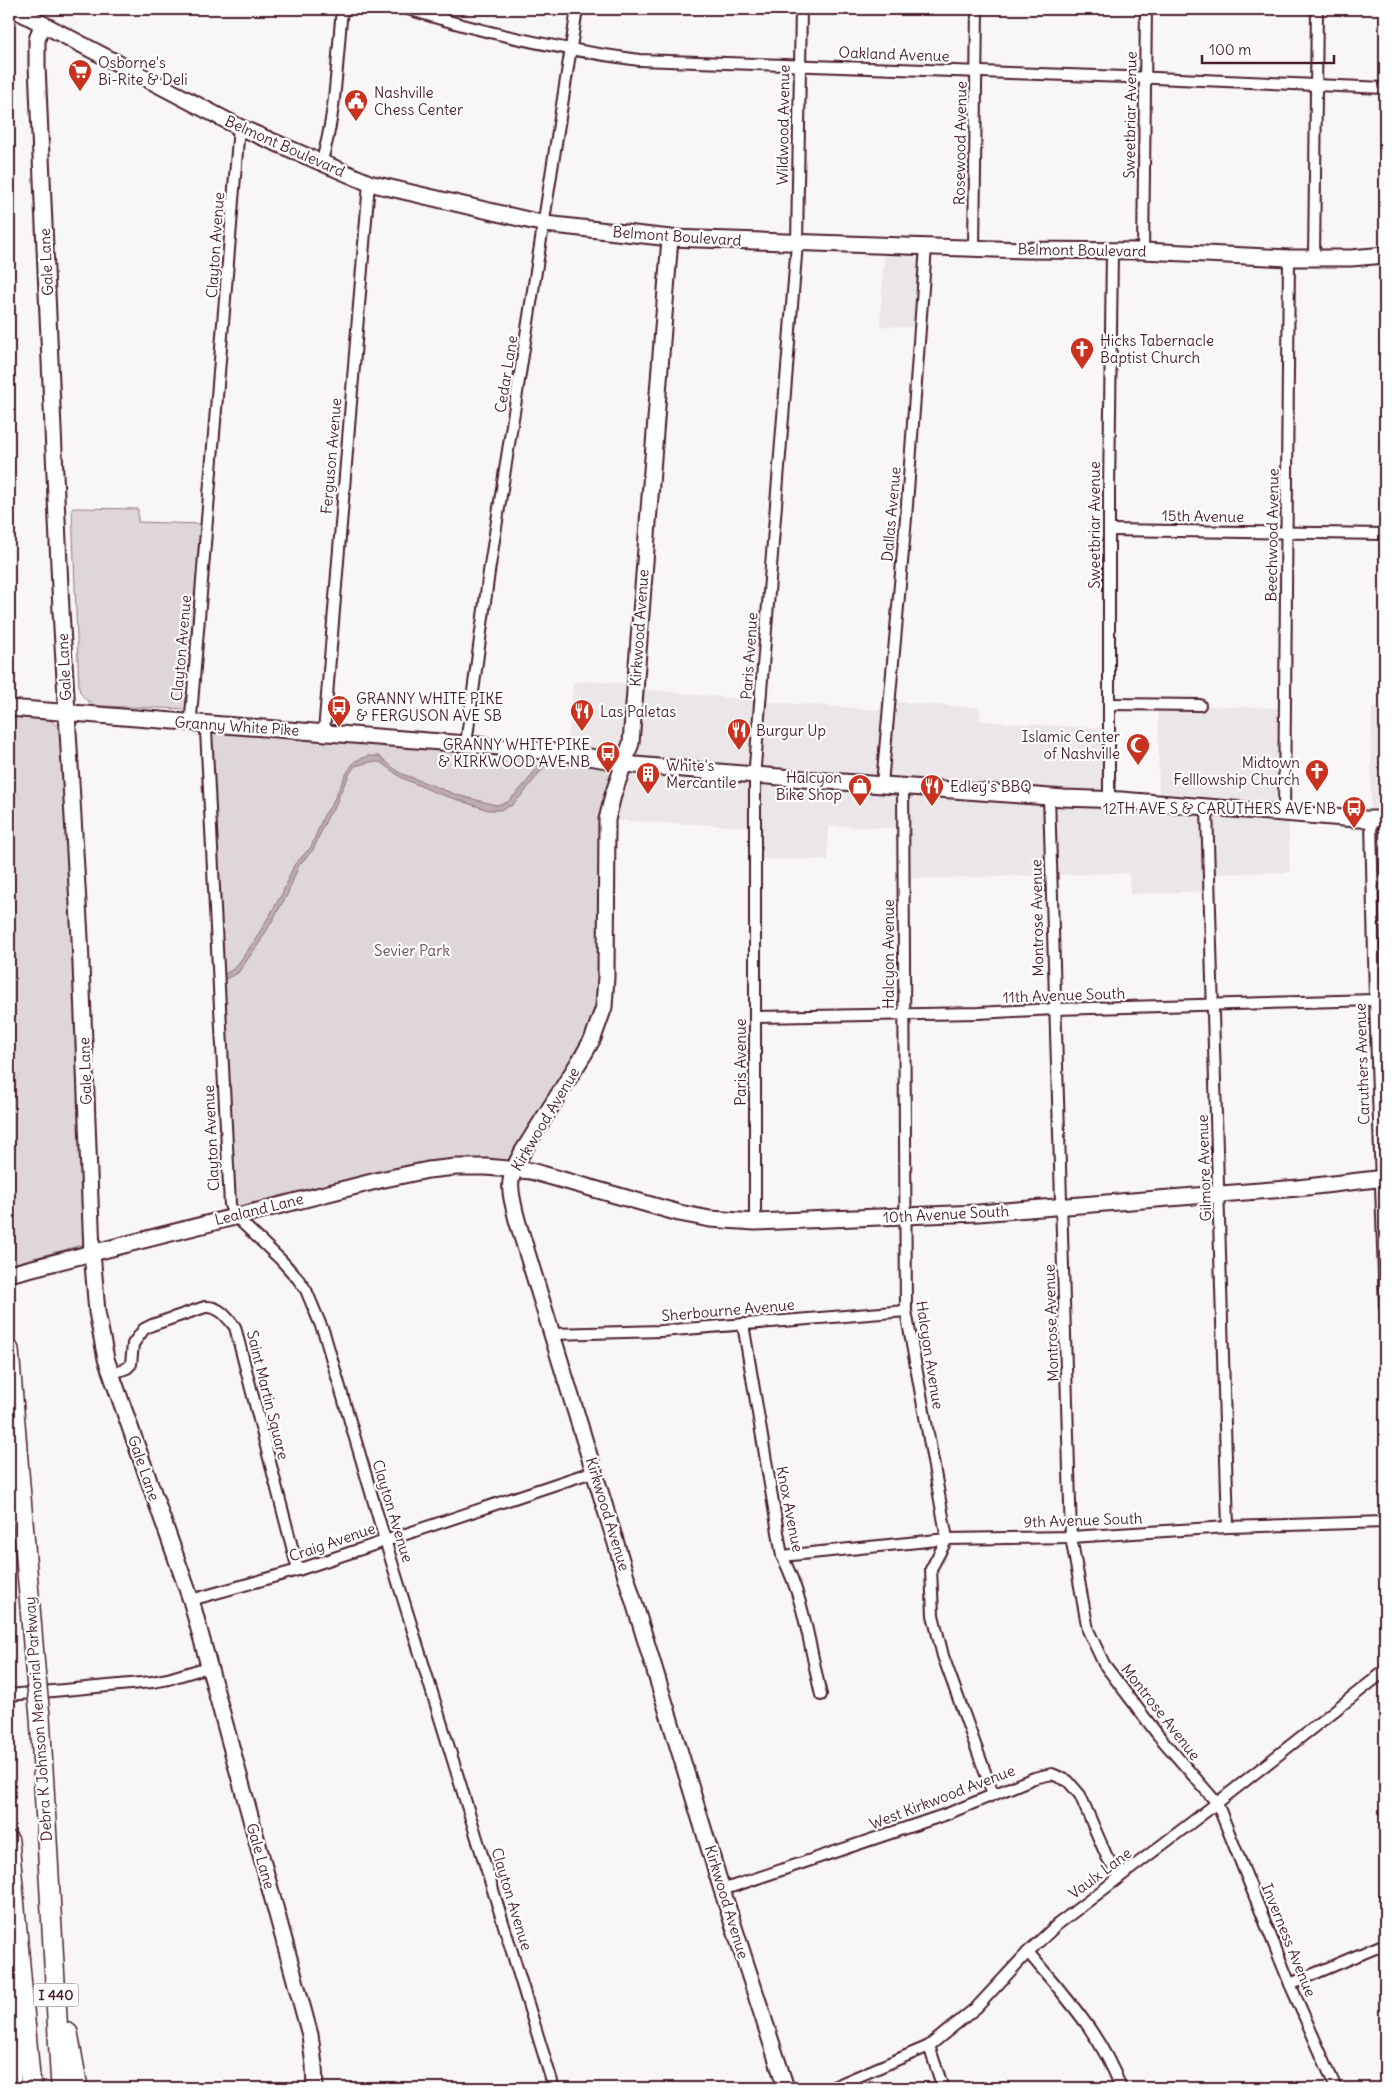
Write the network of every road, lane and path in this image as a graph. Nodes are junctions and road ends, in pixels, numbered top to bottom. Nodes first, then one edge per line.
1 (14, 9) edge
2 (342, 9) edge
3 (412, 9) edge
4 (577, 9) edge
5 (801, 9) edge
6 (977, 9) edge
7 (1146, 9) edge
8 (1317, 9) edge
9 (42, 24) junction
10 (570, 51) junction
11 (799, 66) junction
12 (976, 72) junction
13 (1145, 77) junction
14 (1316, 84) junction
15 (1385, 88) edge
16 (239, 127) junction
17 (321, 163) junction
18 (369, 183) junction
19 (545, 224) junction
20 (670, 238) junction
21 (797, 242) junction
22 (926, 246) junction
23 (974, 248) junction
24 (1112, 251) junction
25 (1144, 251) junction
26 (1385, 254) edge
27 (1289, 258) junction
28 (1314, 258) junction
29 (1110, 530) junction
30 (1286, 533) junction
31 (1385, 534) edge
32 (1109, 704) junction
33 (1200, 705) dead end
34 (9, 708) edge
35 (67, 712) junction
36 (200, 724) junction
37 (324, 732) junction
38 (466, 744) junction
39 (626, 762) junction
40 (755, 774) junction
41 (882, 784) junction
42 (903, 785) junction
43 (1049, 796) junction
44 (1109, 799) junction
45 (1207, 808) junction
46 (1284, 813) junction
47 (1378, 819) edge
48 (1375, 1000) junction
49 (1214, 1005) junction
50 (1055, 1009) junction
51 (904, 1014) junction
52 (755, 1017) junction
53 (512, 1170) junction
54 (1384, 1178) edge
55 (1220, 1194) junction
56 (1062, 1206) junction
57 (234, 1215) junction
58 (904, 1216) junction
59 (755, 1222) junction
60 (92, 1252) junction
61 (9, 1274) edge
62 (1385, 1308) edge
63 (906, 1311) junction
64 (743, 1324) junction
65 (553, 1334) junction
66 (9, 1350) edge
67 (111, 1374) junction
68 (595, 1471) junction
69 (1385, 1522) edge
70 (1228, 1527) junction
71 (1071, 1537) junction
72 (948, 1539) junction
73 (385, 1540) junction
74 (782, 1556) junction
75 (298, 1570) junction
76 (191, 1600) junction
77 (208, 1667) junction
78 (1385, 1671) edge
79 (9, 1695) edge
80 (821, 1695) dead end
81 (993, 1794) junction
82 (1217, 1804) junction
83 (9, 1841) edge
84 (1120, 1876) junction
85 (722, 1890) junction
86 (50, 1901) junction
87 (1385, 1944) edge
88 (1028, 1952) junction
89 (9, 1972) edge
90 (1290, 1984) junction
91 (928, 2046) junction
92 (11, 2088) edge
93 (31, 2088) edge
94 (61, 2088) edge
95 (78, 2088) edge
96 (315, 2088) edge
97 (554, 2088) edge
98 (786, 2088) edge
99 (831, 2088) edge
100 (943, 2088) edge
101 (1120, 2088) edge
102 (1336, 2088) edge

1 - 9 street, Belmont Boulevard
2 - 17 street
3 - 10 street, Oakland Avenue
4 - 10 street, Cedar Lane
5 - 11 street, Wildwood Avenue
6 - 12 street, Rosewood Avenue
7 - 13 street, Sweetbriar Avenue
8 - 14 street
9 - 16 street, Belmont Boulevard
9 - 35 street, Gale Lane
10 - 11 street, Oakland Avenue
10 - 19 street, Cedar Lane
11 - 12 street, Oakland Avenue
11 - 21 street, Wildwood Avenue
12 - 13 street, Oakland Avenue
12 - 23 street, Rosewood Avenue
13 - 14 street, Oakland Avenue
13 - 25 street, Sweetbriar Avenue
14 - 15 street, Oakland Avenue
14 - 28 street
16 - 17 street, Belmont Boulevard
16 - 36 street, Clayton Avenue
17 - 18 street, Belmont Boulevard
18 - 19 street, Belmont Boulevard
18 - 37 street, Ferguson Avenue
19 - 20 street, Belmont Boulevard
19 - 38 street, Cedar Lane
20 - 21 street, Belmont Boulevard
20 - 39 street, Kirkwood Avenue
21 - 22 street, Belmont Boulevard
21 - 40 street, Paris Avenue
22 - 23 street, Belmont Boulevard
22 - 41 street, Dallas Avenue
23 - 24 street, Belmont Boulevard
24 - 25 street, Belmont Boulevard
24 - 29 street, Sweetbriar Avenue
25 - 27 street, Belmont Boulevard
26 - 28 street, Belmont Boulevard
27 - 28 street, Belmont Boulevard
27 - 30 street, Beechwood Avenue
29 - 30 street, 15th Avenue
29 - 32 street, Sweetbriar Avenue
30 - 31 street, 15th Avenue
30 - 46 street, Beechwood Avenue
32 - 33 street
32 - 44 street, Sweetbriar Avenue
34 - 35 street, Granny White Pike
35 - 36 street, Granny White Pike
35 - 60 street, Gale Lane
36 - 37 street, Granny White Pike
36 - 57 street, Clayton Avenue
37 - 38 street, Granny White Pike
38 - 39 street, Granny White Pike
39 - 40 street, Granny White Pike
39 - 53 street, Kirkwood Avenue
40 - 41 street, Granny White Pike
40 - 52 street, Paris Avenue
41 - 42 street, Granny White Pike
42 - 43 street, Granny White Pike
42 - 51 street, Halcyon Avenue
43 - 44 street, Granny White Pike
43 - 50 street, Montrose Avenue
44 - 45 street, Granny White Pike
45 - 46 street, Granny White Pike
45 - 49 street, Gilmore Avenue
46 - 47 street, Granny White Pike
47 - 48 street, Caruthers Avenue
48 - 49 street, 11th Avenue South
48 - 54 street, Caruthers Avenue
49 - 50 street, 11th Avenue South
49 - 55 street, Gilmore Avenue
50 - 51 street, 11th Avenue South
50 - 56 street, Montrose Avenue
51 - 52 street, 11th Avenue South
51 - 58 street, Halcyon Avenue
52 - 59 street, Paris Avenue
53 - 57 street, Lealand Lane
53 - 59 street, 10th Avenue South
53 - 65 street, Kirkwood Avenue
54 - 55 street, 10th Avenue South
54 - 62 street, Caruthers Avenue
55 - 56 street, 10th Avenue South
55 - 70 street, Gilmore Avenue
56 - 58 street, 10th Avenue South
56 - 71 street, Montrose Avenue
57 - 60 street, Lealand Lane
57 - 73 street, Clayton Avenue
58 - 59 street, 10th Avenue South
58 - 63 street, Halcyon Avenue
60 - 61 street, Lealand Lane
60 - 67 street, Gale Lane
63 - 64 street, Sherbourne Avenue
63 - 72 street, Halcyon Avenue
64 - 65 street, Sherbourne Avenue
64 - 74 street, Knox Avenue
65 - 68 street, Kirkwood Avenue
66 - 86 highway, Debra K Johnson Memorial Parkway / I 440, bridge
67 - 75 street, Saint Martin Square
67 - 76 street, Gale Lane
68 - 73 street, Craig Avenue
68 - 85 street, Kirkwood Avenue
69 - 70 street, 9th Avenue South
70 - 71 street, 9th Avenue South
71 - 72 street, 9th Avenue South
71 - 82 street, Montrose Avenue
72 - 74 street, 9th Avenue South
72 - 81 street
73 - 75 street, Craig Avenue
73 - 97 street, Clayton Avenue
74 - 80 street, Knox Avenue
75 - 76 street, Craig Avenue
76 - 77 street, Gale Lane
77 - 79 street
77 - 96 street, Gale Lane
78 - 82 street, Vaulx Lane
81 - 84 street, West Kirkwood Avenue
81 - 85 street, West Kirkwood Avenue
82 - 84 street, Vaulx Lane
82 - 90 street, Inverness Avenue
83 - 93 highway, I 440
84 - 88 street, Vaulx Lane
85 - 98 street, Kirkwood Avenue
86 - 94 highway, Debra K Johnson Memorial Parkway / I 440
86 - 95 highway
87 - 90 street
88 - 91 street, Vaulx Lane
88 - 101 street
89 - 92 highway
90 - 102 street, Inverness Avenue
91 - 99 street, Vaulx Lane
91 - 100 street

